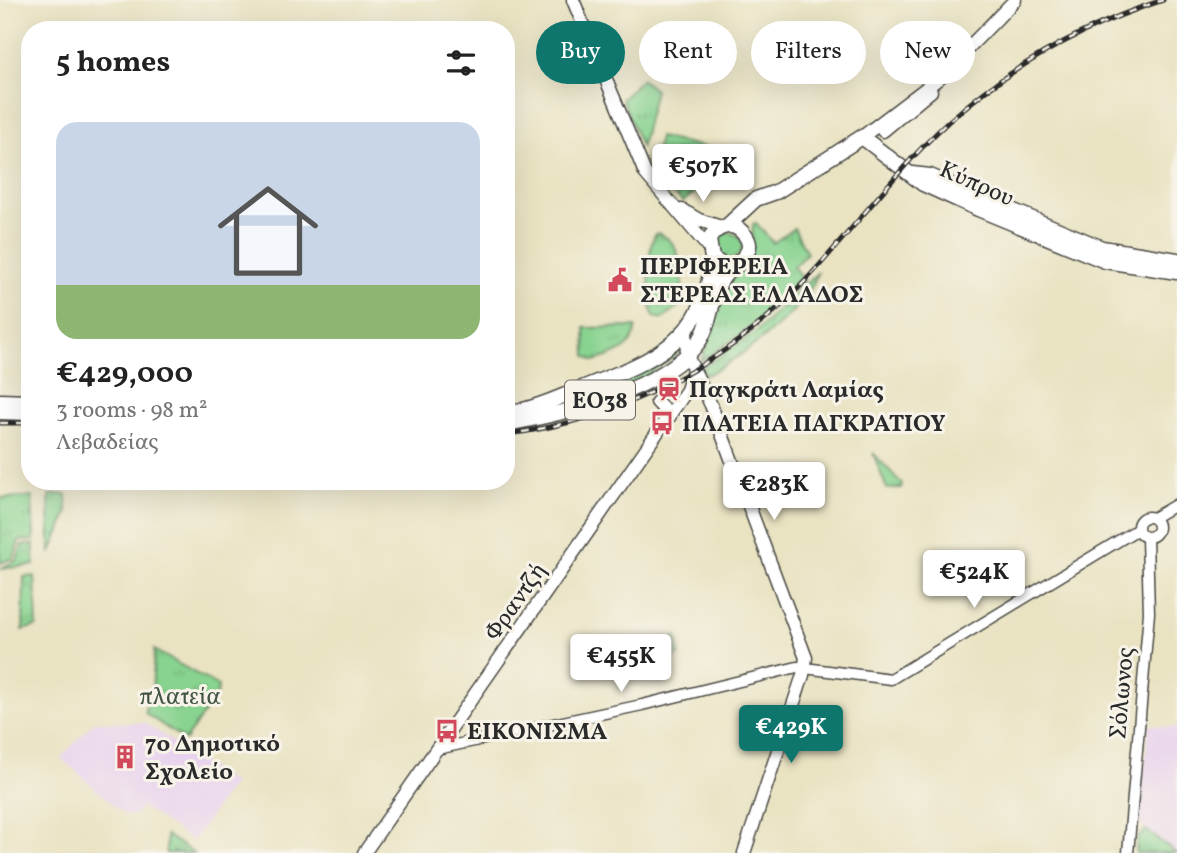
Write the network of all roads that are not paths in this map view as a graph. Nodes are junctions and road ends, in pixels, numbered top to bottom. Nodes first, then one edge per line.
1 (573, 0) edge
2 (1015, 0) edge
3 (864, 139) junction
4 (910, 174) junction
5 (776, 192) junction
6 (675, 206) junction
7 (724, 226) junction
8 (746, 236) junction
9 (710, 253) junction
10 (1177, 260) edge
11 (738, 264) junction
12 (1177, 272) edge
13 (686, 330) junction
14 (690, 363) junction
15 (0, 401) edge
16 (21, 402) edge
17 (657, 402) dead end
18 (0, 412) edge
19 (515, 412) edge
20 (21, 413) edge
21 (670, 416) junction
22 (515, 422) edge
23 (1177, 504) edge
24 (1153, 518) junction
25 (1142, 533) junction
26 (805, 667) junction
27 (437, 749) junction
28 (364, 853) edge
29 (744, 853) edge
30 (1128, 853) edge

1 - 6 main road
2 - 3 main road, ΕΟ38
3 - 4 main road
3 - 5 main road, ΕΟ38
4 - 10 main road, Κύπρου
4 - 12 main road, Κύπρου
5 - 7 main road, ΕΟ38
5 - 8 main road, ΕΟ38
6 - 7 main road
6 - 9 main road
7 - 8 main road
7 - 9 main road, ΕΟ38
8 - 11 main road, ΕΟ38
9 - 11 main road
9 - 13 main road, ΕΟ38
11 - 14 main road, ΕΟ38
13 - 14 main road
13 - 19 main road, ΕΟ38
14 - 21 main road, Φραντζή
14 - 22 main road, ΕΟ38
14 - 26 main road
15 - 16 main road
17 - 21 main road
18 - 20 main road
21 - 27 main road, Φραντζή
23 - 24 street
24 - 25 street
24 - 25 street, Σόλωνος
25 - 26 street
25 - 30 street, Σόλωνος
26 - 27 street
26 - 29 main road
27 - 28 main road, Φραντζή

